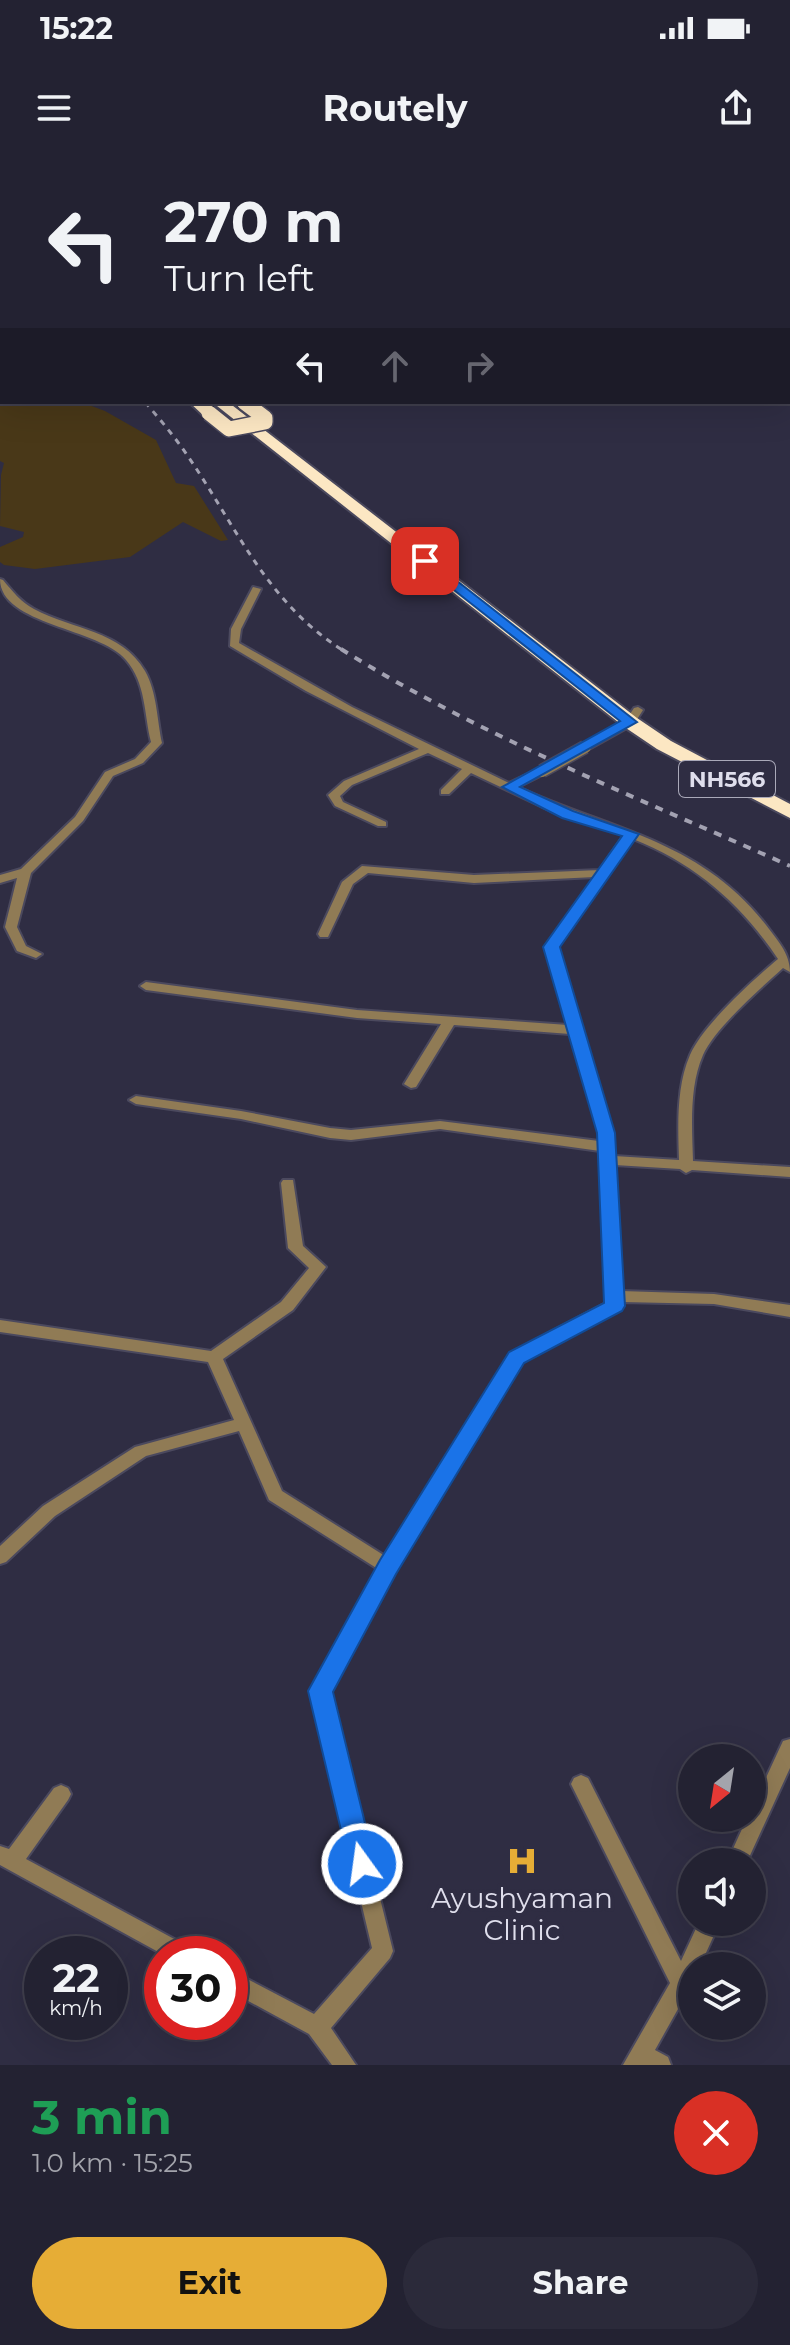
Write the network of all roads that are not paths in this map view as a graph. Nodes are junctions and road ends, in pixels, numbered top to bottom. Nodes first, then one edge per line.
1 (198, 404) edge
2 (222, 404) edge
3 (240, 404) edge
4 (247, 404) edge
5 (0, 582) edge
6 (256, 589) dead end
7 (634, 716) junction
8 (430, 748) junction
9 (470, 768) junction
10 (509, 787) junction
11 (445, 792) dead end
12 (790, 799) edge
13 (790, 812) edge
14 (382, 824) dead end
15 (631, 834) junction
16 (25, 872) junction
17 (604, 873) junction
18 (0, 879) edge
19 (324, 934) dead end
20 (36, 954) dead end
21 (788, 964) edge
22 (146, 986) dead end
23 (449, 1022) junction
24 (576, 1030) junction
25 (411, 1084) dead end
26 (136, 1100) dead end
27 (607, 1154) junction
28 (686, 1168) junction
29 (790, 1172) edge
30 (288, 1183) dead end
31 (613, 1296) junction
32 (790, 1311) edge
33 (0, 1326) edge
34 (214, 1357) junction
35 (243, 1424) junction
36 (0, 1557) edge
37 (388, 1567) junction
38 (790, 1747) edge
39 (581, 1784) dead end
40 (61, 1794) dead end
41 (743, 1848) edge
42 (6, 1858) edge
43 (149, 1936) edge
44 (678, 1978) edge
45 (678, 1989) edge
46 (248, 1990) edge
47 (317, 2027) junction
48 (637, 2060) edge
49 (345, 2065) edge
50 (660, 2065) edge

1 - 4 highway, bridge
2 - 7 highway, NH566
3 - 7 highway, NH566
5 - 16 street
6 - 8 street
7 - 10 street, bridge
7 - 12 highway, NH566
7 - 13 highway, NH566
8 - 9 street
8 - 14 street
9 - 10 street
9 - 11 street
10 - 15 street
15 - 17 street
15 - 21 street
16 - 18 street
16 - 20 street
17 - 19 street
17 - 24 street
21 - 28 street
22 - 23 street
23 - 24 street
23 - 25 street
24 - 27 street
26 - 27 street
27 - 28 street
27 - 31 street
28 - 29 street
30 - 34 street
31 - 32 street
31 - 37 street
33 - 34 street
34 - 35 street
35 - 36 street
35 - 37 street
37 - 47 street
38 - 41 street
39 - 44 street
40 - 42 street
42 - 43 street
45 - 48 street
46 - 47 street
47 - 49 street
48 - 50 street

